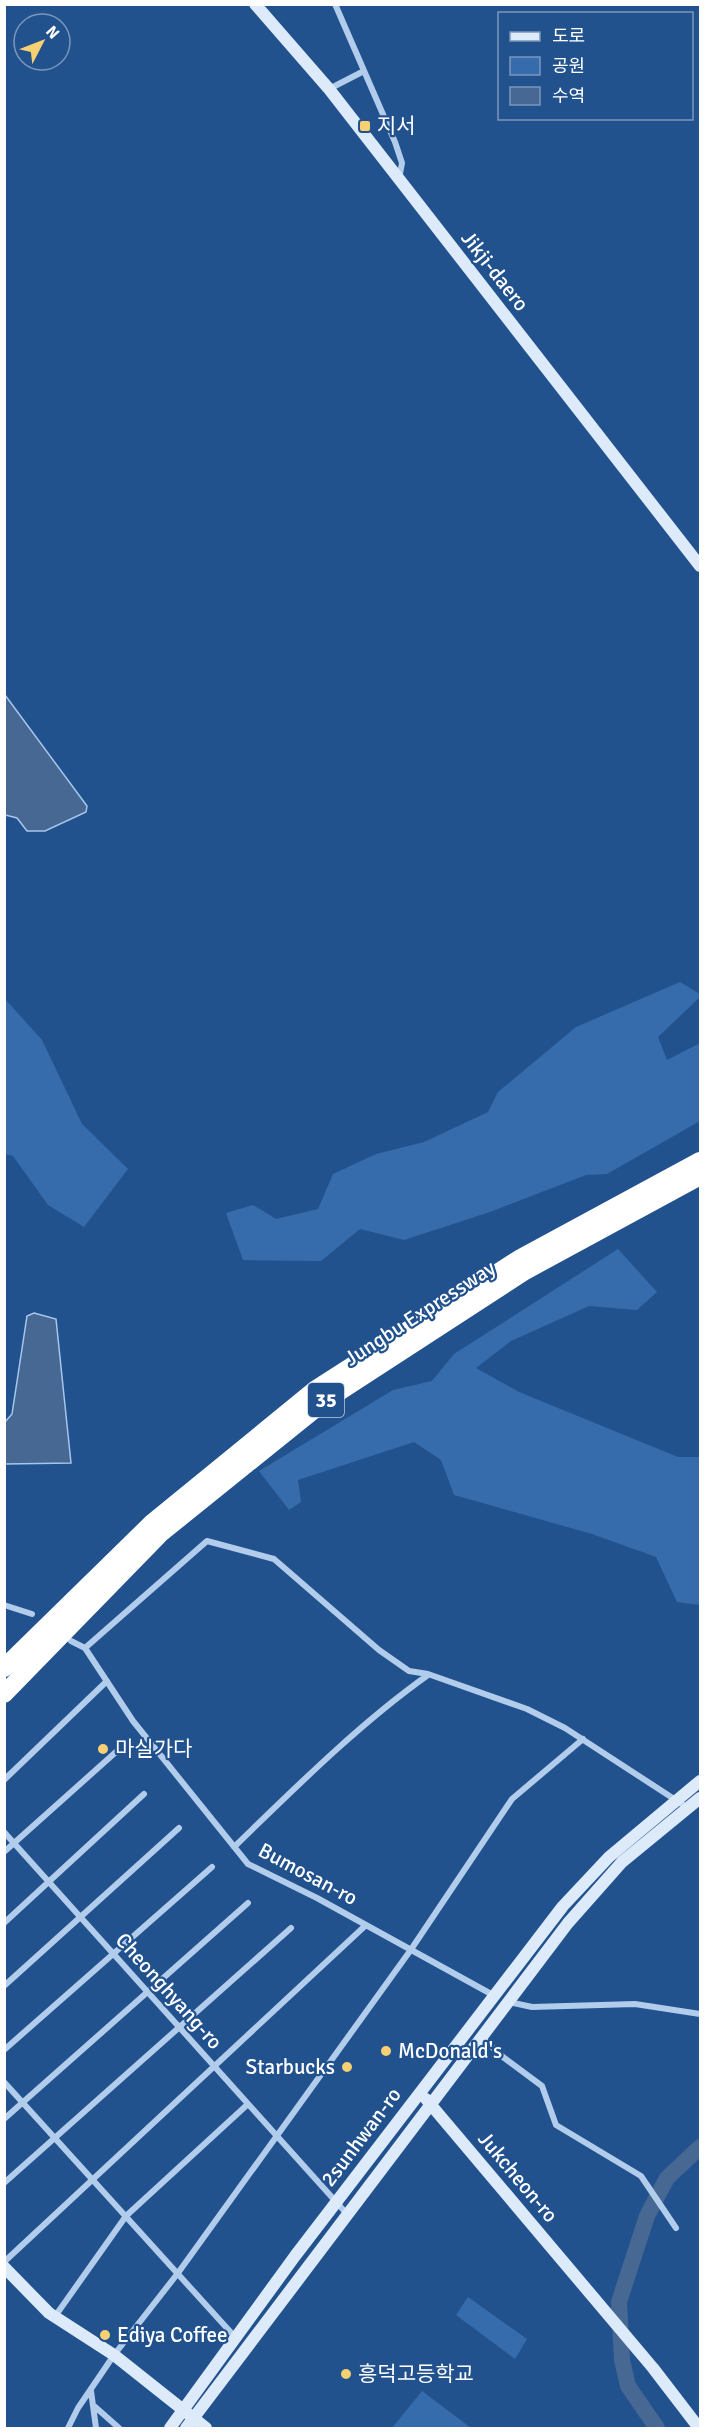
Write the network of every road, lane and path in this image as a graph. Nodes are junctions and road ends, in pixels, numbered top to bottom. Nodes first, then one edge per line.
1 (255, 4) edge
2 (335, 4) edge
3 (364, 71) junction
4 (329, 89) junction
5 (398, 179) junction
6 (700, 566) edge
7 (700, 1161) edge
8 (700, 1176) edge
9 (4, 1605) edge
10 (32, 1614) dead end
11 (71, 1641) dead end
12 (85, 1648) junction
13 (4, 1668) edge
14 (428, 1674) junction
15 (107, 1681) junction
16 (4, 1694) edge
17 (583, 1740) junction
18 (117, 1751) dead end
19 (4, 1780) edge
20 (700, 1781) edge
21 (144, 1794) dead end
22 (700, 1798) edge
23 (676, 1800) junction
24 (688, 1808) junction
25 (179, 1828) dead end
26 (4, 1832) edge
27 (14, 1844) junction
28 (234, 1847) junction
29 (4, 1852) edge
30 (212, 1867) dead end
31 (49, 1882) junction
32 (248, 1903) dead end
33 (80, 1918) junction
34 (4, 1923) edge
35 (366, 1925) junction
36 (291, 1928) dead end
37 (410, 1952) junction
38 (113, 1954) junction
39 (4, 1986) edge
40 (148, 1992) junction
41 (493, 1995) junction
42 (509, 2002) junction
43 (700, 2014) edge
44 (179, 2027) junction
45 (482, 2038) junction
46 (4, 2050) edge
47 (214, 2066) junction
48 (4, 2082) edge
49 (420, 2092) junction
50 (23, 2102) junction
51 (248, 2104) junction
52 (430, 2104) junction
53 (4, 2119) edge
54 (278, 2137) junction
55 (55, 2138) junction
56 (93, 2180) junction
57 (4, 2183) edge
58 (336, 2202) junction
59 (347, 2214) junction
60 (126, 2216) junction
61 (676, 2228) dead end
62 (4, 2262) edge
63 (4, 2267) edge
64 (178, 2273) junction
65 (56, 2315) junction
66 (236, 2337) junction
67 (114, 2355) junction
68 (91, 2391) junction
69 (93, 2405) junction
70 (183, 2410) junction
71 (190, 2423) edge
72 (68, 2428) edge
73 (96, 2428) edge
74 (119, 2428) edge
75 (170, 2428) edge
76 (206, 2428) edge
77 (699, 2428) edge

1 - 4 main road, Jikji-daero
2 - 3 street
3 - 4 street
3 - 5 street
4 - 5 main road, Jikji-daero
5 - 6 main road, Jikji-daero
7 - 13 highway, Jungbu Expressway / 35
8 - 16 highway, Jungbu Expressway / 35
9 - 10 street
11 - 12 street, Bumosan-ro
12 - 14 street
12 - 15 street, Bumosan-ro
14 - 17 street
14 - 28 street
15 - 19 street
15 - 28 street, Bumosan-ro
17 - 23 street
17 - 37 street
18 - 27 street
20 - 23 main road, 2sunhwan-ro
21 - 31 street
22 - 24 main road, 2sunhwan-ro
23 - 24 street
23 - 41 main road, 2sunhwan-ro
24 - 42 main road, 2sunhwan-ro
25 - 33 street
26 - 27 street, Cheonghyang-ro
27 - 29 street
27 - 31 street, Cheonghyang-ro
28 - 35 street, Bumosan-ro
30 - 38 street
31 - 33 street, Cheonghyang-ro
31 - 34 street
32 - 40 street
33 - 38 street, Cheonghyang-ro
33 - 39 street
35 - 37 street, Bumosan-ro
35 - 47 street
36 - 44 street
37 - 41 street, Bumosan-ro
37 - 54 street
38 - 40 street, Cheonghyang-ro
38 - 46 street
40 - 44 street, Cheonghyang-ro
40 - 50 street
41 - 49 main road, 2sunhwan-ro
42 - 43 street
42 - 45 main road, 2sunhwan-ro
44 - 47 street, Cheonghyang-ro
44 - 55 street
45 - 52 main road, 2sunhwan-ro
45 - 61 street
47 - 51 street, Cheonghyang-ro
47 - 56 street
48 - 50 street
49 - 52 main road, Jukcheon-ro
49 - 58 main road, 2sunhwan-ro
50 - 53 street
50 - 55 street
51 - 54 street, Cheonghyang-ro
51 - 60 street
52 - 59 main road, 2sunhwan-ro
52 - 77 main road, Jukcheon-ro
54 - 58 street, Cheonghyang-ro
54 - 64 street
55 - 56 street
55 - 57 street
56 - 60 street
56 - 62 street
58 - 59 street, Cheonghyang-ro
58 - 66 main road, 2sunhwan-ro
59 - 71 main road, 2sunhwan-ro
60 - 64 street
60 - 65 street
63 - 65 main road
64 - 66 street
64 - 67 street
65 - 67 main road
66 - 70 main road, 2sunhwan-ro
67 - 68 street
67 - 70 main road
68 - 69 street
68 - 72 street
69 - 73 street
69 - 74 street
70 - 71 main road
70 - 75 main road, 2sunhwan-ro
71 - 76 main road

